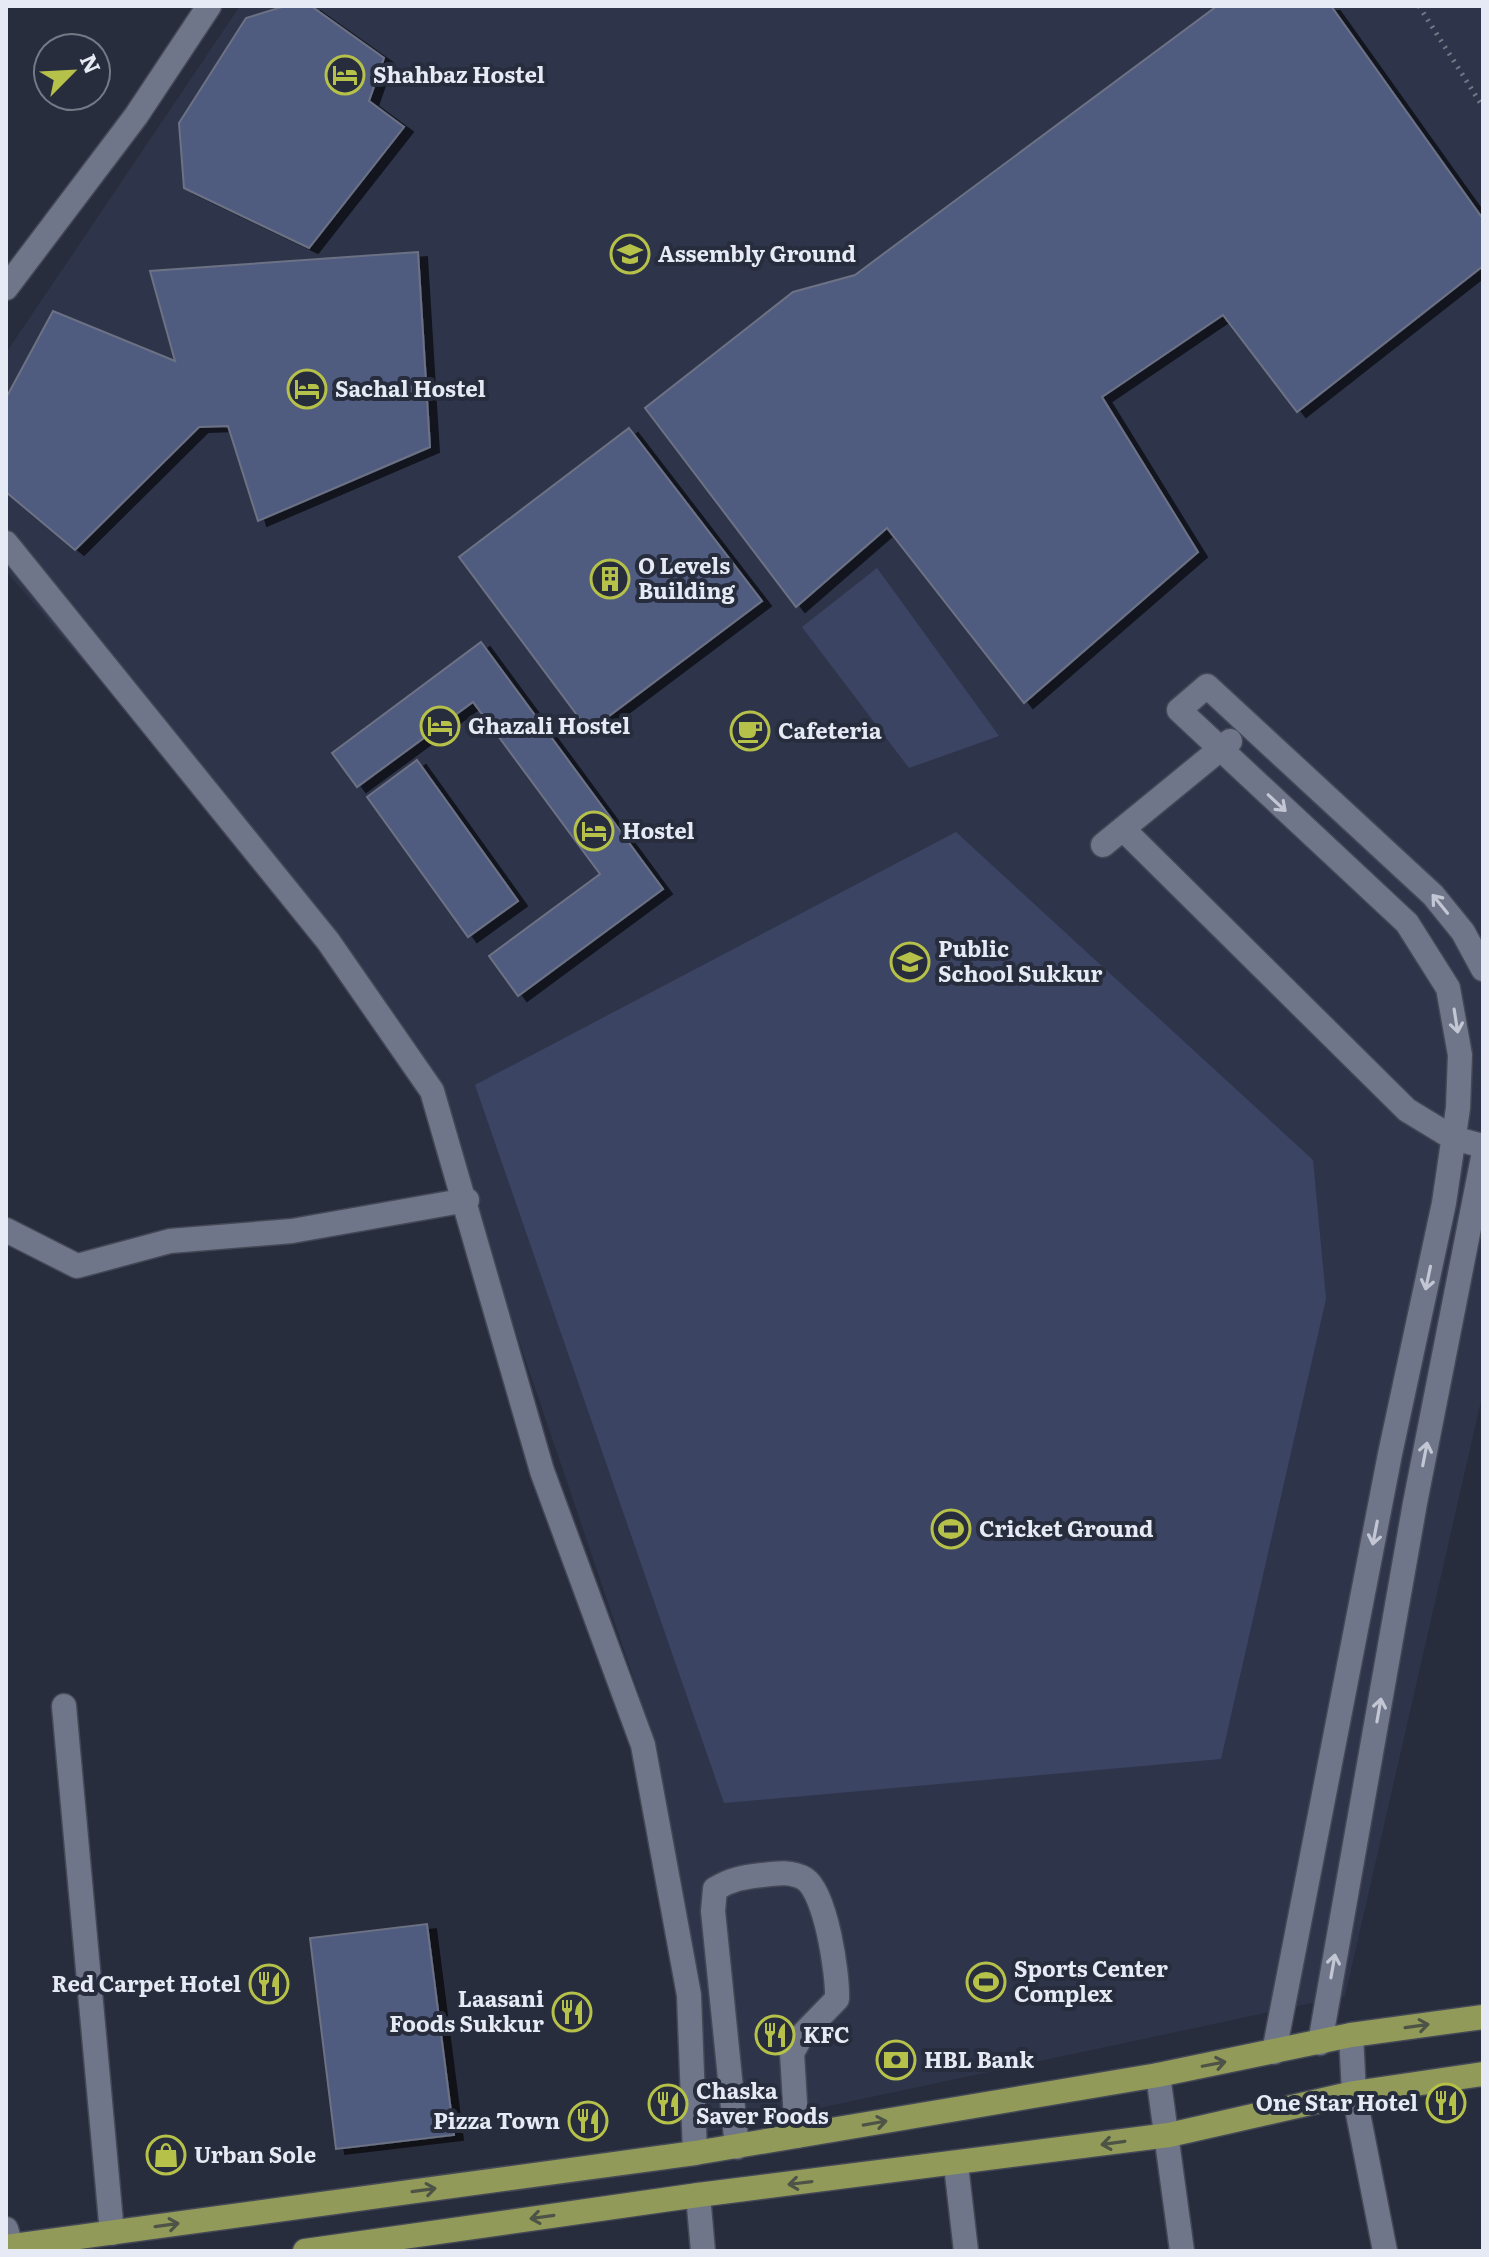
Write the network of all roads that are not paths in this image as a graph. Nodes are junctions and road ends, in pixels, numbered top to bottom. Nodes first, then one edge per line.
1 (209, 6) edge
2 (6, 288) edge
3 (6, 543) edge
4 (1247, 726) junction
5 (1220, 750) junction
6 (1123, 829) junction
7 (1103, 845) dead end
8 (1483, 967) edge
9 (1448, 988) junction
10 (1453, 1138) junction
11 (1483, 1146) edge
12 (1483, 1157) edge
13 (467, 1200) junction
14 (6, 1230) edge
15 (64, 1706) dead end
16 (1310, 1864) junction
17 (1351, 1866) junction
18 (1483, 2017) edge
19 (1351, 2035) junction
20 (1320, 2043) junction
21 (1274, 2052) junction
22 (1483, 2074) edge
23 (1158, 2075) junction
24 (1354, 2093) junction
25 (1169, 2135) junction
26 (797, 2136) junction
27 (737, 2147) junction
28 (695, 2153) junction
29 (956, 2165) junction
30 (698, 2195) junction
31 (112, 2233) junction
32 (8, 2241) edge
33 (305, 2251) edge
34 (703, 2251) edge
35 (966, 2251) edge
36 (1182, 2251) edge
37 (1385, 2251) edge

1 - 2 street
3 - 13 street
4 - 5 street
4 - 5 street
8 -> 4 street
5 - 6 street
5 -> 9 street
6 - 7 street
6 - 10 street
8 - 9 street
9 -> 10 street
10 - 11 street
10 -> 16 street
17 -> 12 street
13 - 14 street
13 - 28 street
15 - 31 street
16 - 17 street
16 - 21 street
20 -> 17 street
19 -> 18 main road
19 - 20 main road
19 - 24 street
20 - 21 main road
23 -> 21 main road
22 - 24 main road
23 - 25 street
26 -> 23 main road
24 - 25 main road
24 - 37 street
25 -> 29 main road
25 - 36 street
26 - 27 main road
26 - 27 street
27 - 28 main road
31 -> 28 main road
29 -> 30 main road
29 - 35 street
30 -> 33 main road
30 - 34 street
31 - 32 main road

